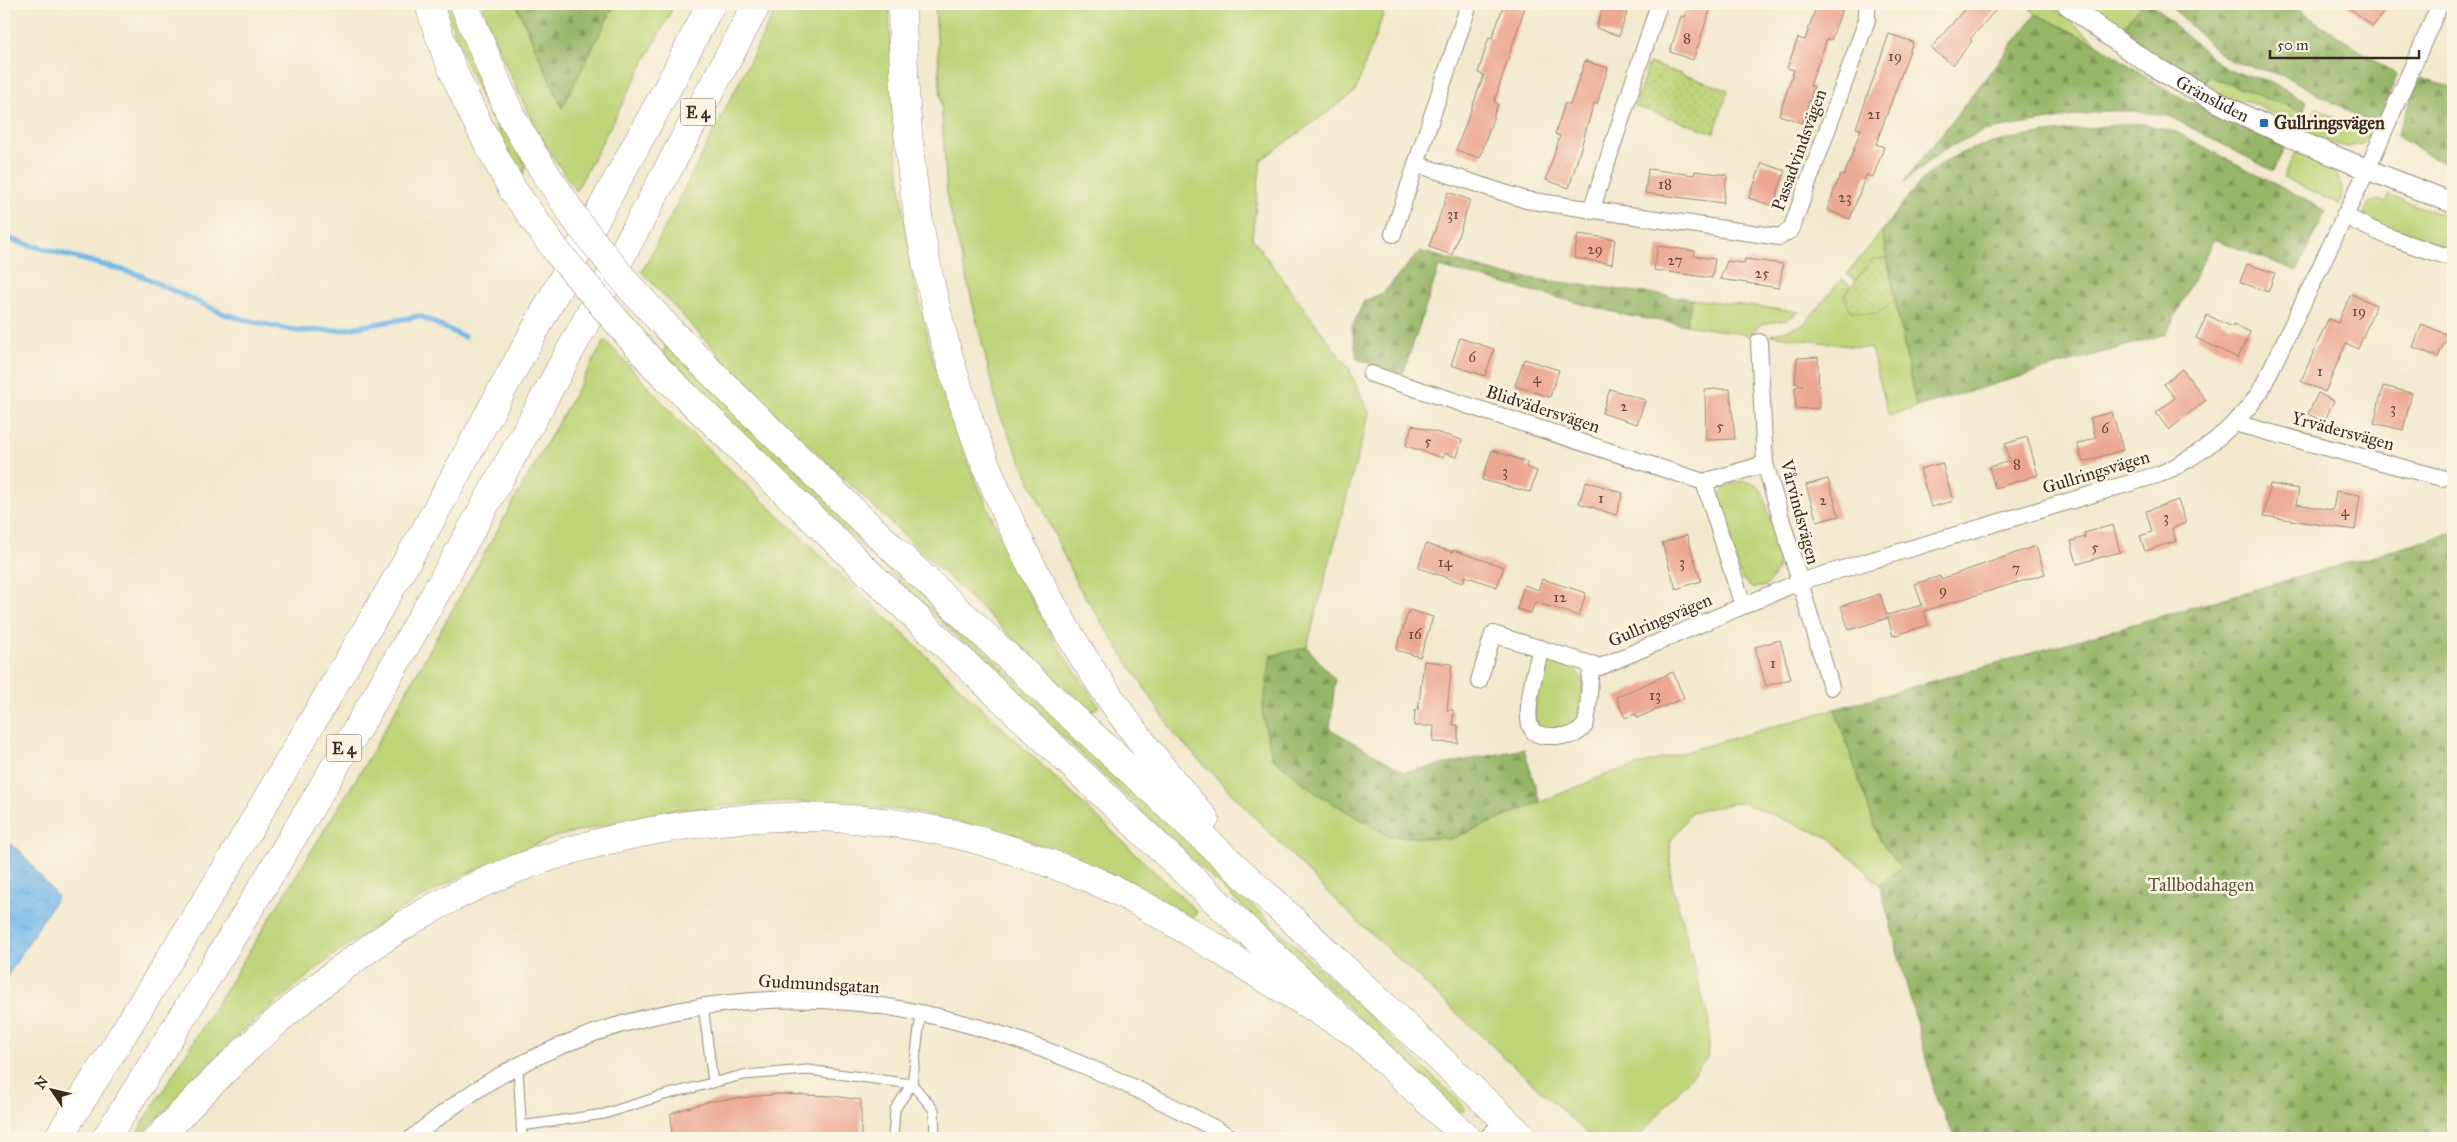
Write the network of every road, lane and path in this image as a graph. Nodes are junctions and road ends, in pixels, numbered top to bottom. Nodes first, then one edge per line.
1 (429, 4) edge
2 (464, 4) edge
3 (711, 4) edge
4 (757, 4) edge
5 (902, 4) edge
6 (1469, 4) edge
7 (1659, 4) edge
8 (1868, 4) edge
9 (2067, 4) edge
10 (2440, 4) edge
11 (1416, 164) junction
12 (2367, 170) junction
13 (2453, 203) edge
14 (1591, 210) junction
15 (2344, 216) junction
16 (1393, 234) dead end
17 (2453, 258) edge
18 (1759, 342) dead end
19 (1371, 374) dead end
20 (2234, 423) junction
21 (1765, 464) junction
22 (2442, 478) dead end
23 (1704, 482) junction
24 (1799, 582) junction
25 (1743, 606) junction
26 (1541, 648) junction
27 (1592, 664) junction
28 (1479, 681) dead end
29 (1831, 687) dead end
30 (1298, 926) junction
31 (703, 1006) junction
32 (921, 1013) junction
33 (1356, 1034) junction
34 (518, 1067) junction
35 (713, 1082) junction
36 (912, 1084) junction
37 (1502, 1118) junction
38 (522, 1126) junction
39 (58, 1138) edge
40 (106, 1138) edge
41 (159, 1138) edge
42 (412, 1138) edge
43 (522, 1138) edge
44 (893, 1138) edge
45 (934, 1138) edge
46 (1232, 1138) edge
47 (1467, 1138) edge
48 (1482, 1138) edge
49 (1524, 1138) edge

1 - 33 highway, bridge
2 - 30 highway, bridge
3 - 39 highway, E 4
4 - 40 highway, E 4
5 - 30 highway
6 - 11 street
7 - 14 street
8 - 14 street, Passadvindsvägen
9 - 12 street, Gränsliden
10 - 12 street, Gullringsvägen
11 - 14 street, Passadvindsvägen
11 - 16 street
12 - 13 street, Gränsliden
12 - 15 street, Gullringsvägen
15 - 17 street
15 - 20 street, Gullringsvägen
18 - 21 street, Vårvindsvägen
19 - 23 street, Blidvädersvägen
20 - 22 street, Yrvädersvägen
20 - 24 street, Gullringsvägen
21 - 23 street
21 - 24 street, Vårvindsvägen
23 - 25 street
24 - 25 street, Gullringsvägen
24 - 29 street, Vårvindsvägen
25 - 27 street, Gullringsvägen
26 - 27 street, Gullringsvägen
26 - 27 street, Gullringsvägen
26 - 28 street, Gullringsvägen
30 - 37 highway
31 - 32 street, Gudmundsgatan
31 - 34 street, Gudmundsgatan
31 - 35 lane
32 - 36 lane
32 - 46 street, Gudmundsgatan
33 - 41 highway
33 - 47 highway
34 - 38 lane
34 - 42 street, Gudmundsgatan
35 - 36 lane
35 - 38 lane
36 - 44 lane
36 - 45 lane
37 - 48 lane
37 - 49 highway
38 - 43 lane

